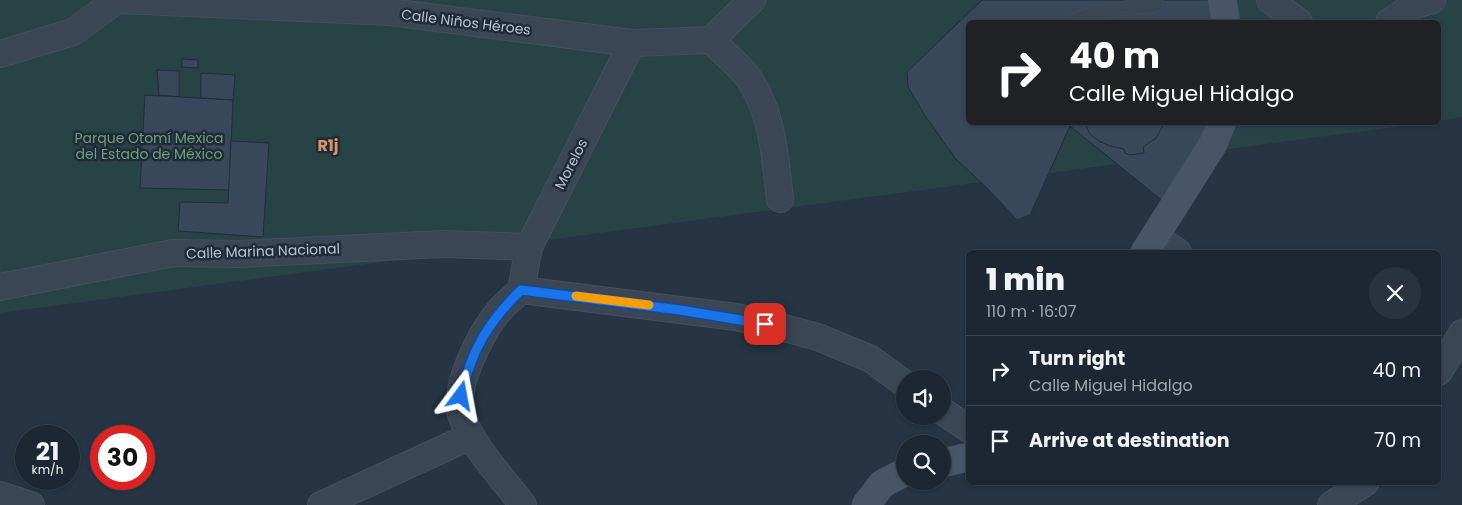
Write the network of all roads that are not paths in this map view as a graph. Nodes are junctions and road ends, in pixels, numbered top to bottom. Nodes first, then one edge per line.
1 (118, 0) edge
2 (752, 0) edge
3 (1156, 0) edge
4 (1222, 0) edge
5 (1270, 0) edge
6 (1432, 0) edge
7 (1078, 20) edge
8 (1226, 20) edge
9 (1296, 20) edge
10 (1391, 20) edge
11 (711, 40) junction
12 (632, 43) junction
13 (0, 54) edge
14 (1221, 125) edge
15 (780, 199) dead end
16 (1151, 244) edge
17 (529, 247) junction
18 (1171, 250) edge
19 (0, 287) edge
20 (521, 290) junction
21 (1462, 334) edge
22 (1441, 369) edge
23 (896, 377) edge
24 (951, 417) edge
25 (966, 427) edge
26 (471, 436) junction
27 (966, 458) edge
28 (951, 461) edge
29 (896, 477) edge
30 (1344, 485) edge
31 (1361, 485) edge
32 (0, 495) edge
33 (31, 505) edge
34 (321, 505) edge
35 (523, 505) edge
36 (866, 505) edge
37 (1330, 505) edge

1 - 12 street, Calle Niños Héroes
1 - 13 street
2 - 11 street
3 - 7 lane
4 - 8 main road
5 - 9 street
6 - 10 street
11 - 12 street
11 - 15 street
12 - 17 street, Morelos
14 - 16 main road
16 - 18 street
17 - 19 street, Calle Marina Nacional
17 - 20 street, Morelos
20 - 23 street
20 - 26 street
21 - 22 street
24 - 25 street
26 - 34 street
26 - 35 street
27 - 28 main road
29 - 36 main road
30 - 37 street
31 - 37 street
32 - 33 street

